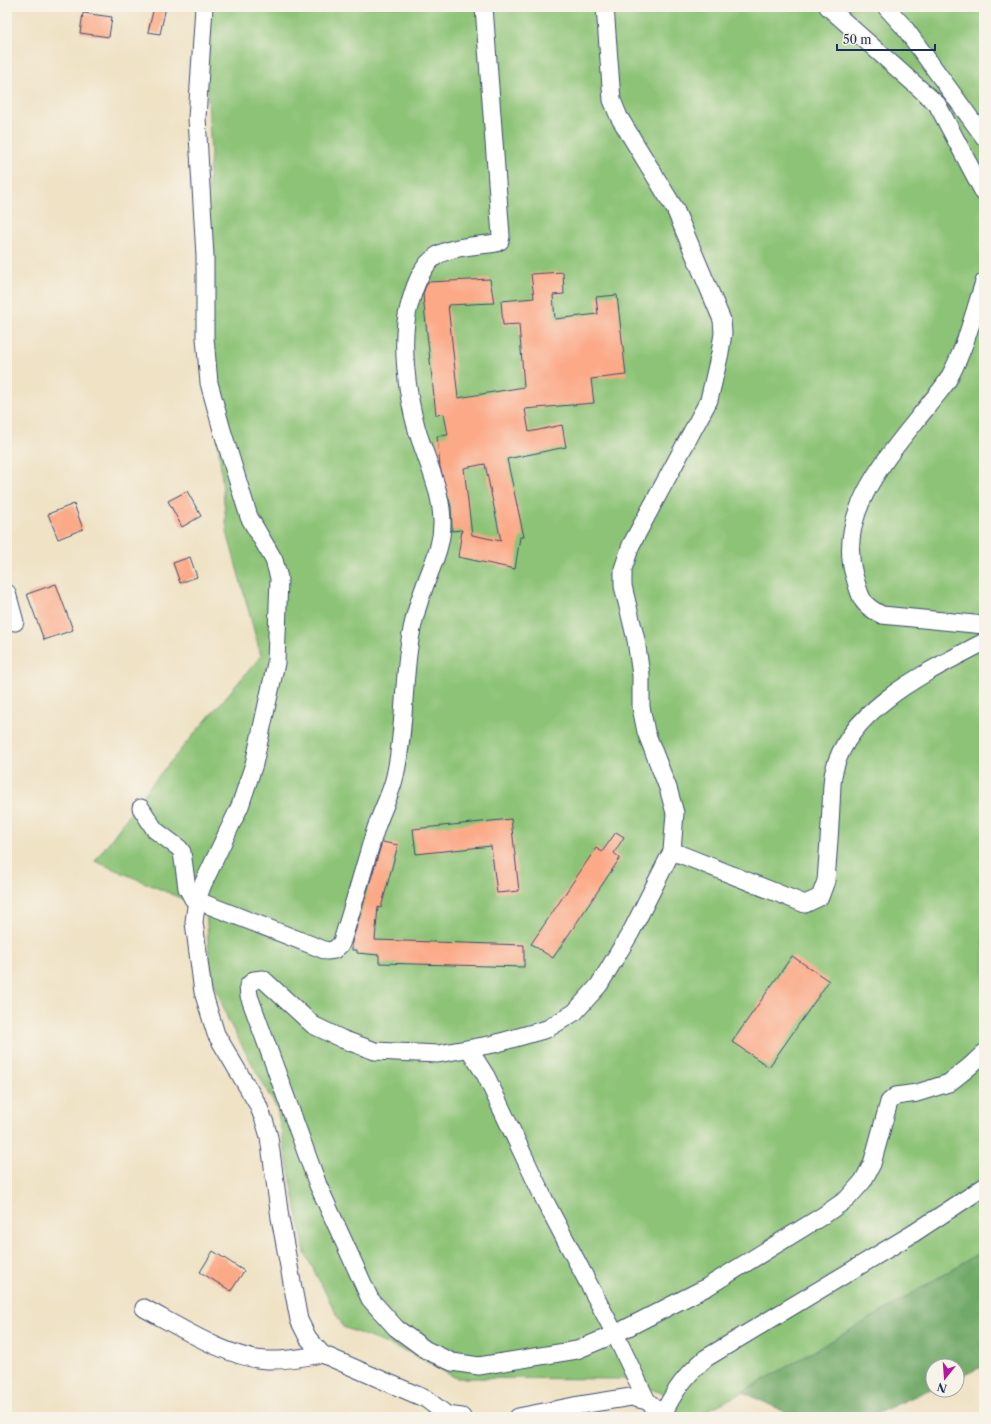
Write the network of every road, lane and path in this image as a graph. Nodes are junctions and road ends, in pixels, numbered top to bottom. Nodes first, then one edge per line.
1 (204, 7) edge
2 (484, 7) edge
3 (605, 7) edge
4 (828, 7) edge
5 (886, 7) edge
6 (984, 138) edge
7 (984, 193) edge
8 (984, 282) edge
9 (7, 593) edge
10 (15, 622) dead end
11 (984, 625) edge
12 (984, 642) edge
13 (141, 808) dead end
14 (672, 851) junction
15 (197, 900) junction
16 (469, 1049) junction
17 (984, 1053) edge
18 (984, 1187) edge
19 (144, 1308) dead end
20 (615, 1334) junction
21 (322, 1354) junction
22 (647, 1401) junction
23 (664, 1415) edge
24 (452, 1416) edge
25 (518, 1417) edge

1 - 15 street
2 - 15 street
3 - 14 street
4 - 7 street
5 - 6 street
8 - 11 street
9 - 10 street
12 - 14 street
13 - 15 street
14 - 16 street
15 - 21 street
16 - 20 street
16 - 20 street
17 - 20 street
18 - 23 street
19 - 21 street
20 - 22 street
21 - 24 street
22 - 23 street
22 - 25 street

